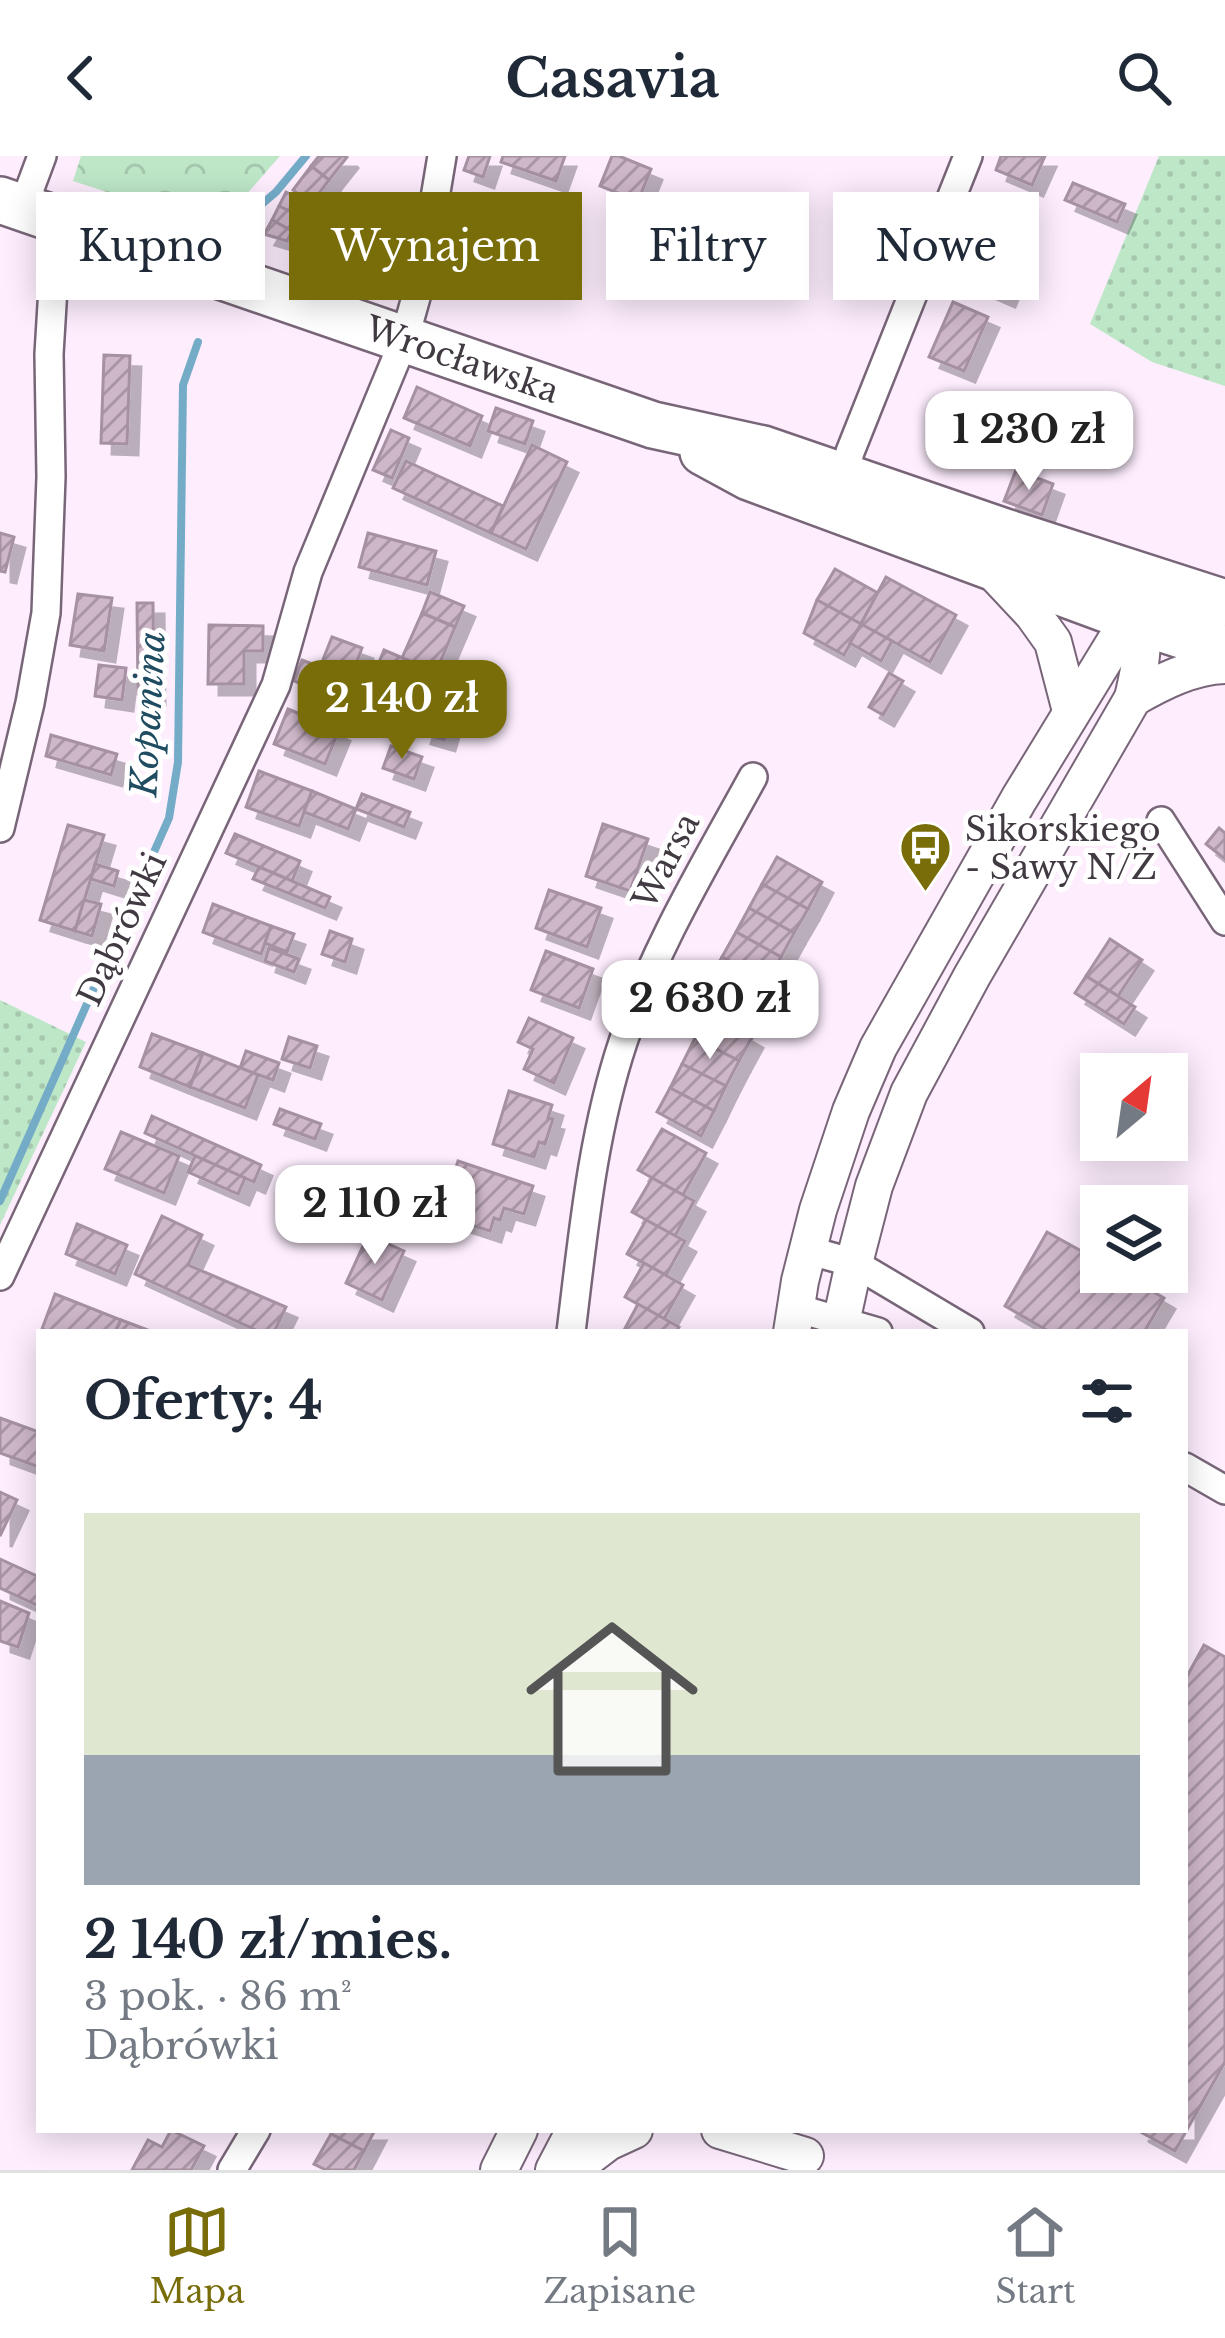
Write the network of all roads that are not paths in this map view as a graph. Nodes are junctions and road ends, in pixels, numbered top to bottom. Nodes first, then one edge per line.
1 (42, 156) edge
2 (442, 156) edge
3 (968, 156) edge
4 (11, 204) edge
5 (265, 292) edge
6 (52, 300) edge
7 (404, 340) junction
8 (653, 425) junction
9 (844, 476) junction
10 (1099, 563) junction
11 (987, 566) junction
12 (1225, 605) edge
13 (1141, 622) junction
14 (1225, 649) edge
15 (1225, 665) edge
16 (1133, 698) junction
17 (1071, 711) junction
18 (753, 777) dead end
19 (1161, 821) dead end
20 (0, 828) edge
21 (1225, 921) edge
22 (807, 1250) junction
23 (854, 1263) junction
24 (0, 1276) edge
25 (794, 1320) edge
26 (840, 1327) edge
27 (571, 1329) edge
28 (965, 1329) edge
29 (1188, 1469) edge
30 (1225, 1490) edge
31 (254, 2133) edge
32 (518, 2133) edge
33 (573, 2133) edge
34 (628, 2133) edge
35 (729, 2133) edge
36 (777, 2133) edge
37 (818, 2163) edge
38 (232, 2170) edge
39 (499, 2170) edge
40 (554, 2170) edge
41 (571, 2170) edge

1 - 4 street
2 - 7 street, Dąbrówki
3 - 9 street
5 - 7 main road, Wrocławska
6 - 20 street
7 - 8 main road, Wrocławska
7 - 24 street, Dąbrówki
8 - 9 main road, Wrocławska
8 - 11 main road, Wrocławska
9 - 10 main road, Wrocławska
10 - 12 main road, Wrocławska
10 - 13 street
11 - 13 main road, Wrocławska
11 - 17 street
12 - 13 street
13 - 14 main road, Wrocławska
13 - 16 street
13 - 17 street
15 - 16 street
16 - 23 street
17 - 22 street
18 - 27 street, Warsa
19 - 21 street
22 - 23 street
22 - 25 street
23 - 26 street
23 - 28 street
25 - 26 street
29 - 30 street
31 - 38 street
32 - 39 street
33 - 40 street
34 - 41 street
35 - 37 street
36 - 37 street

